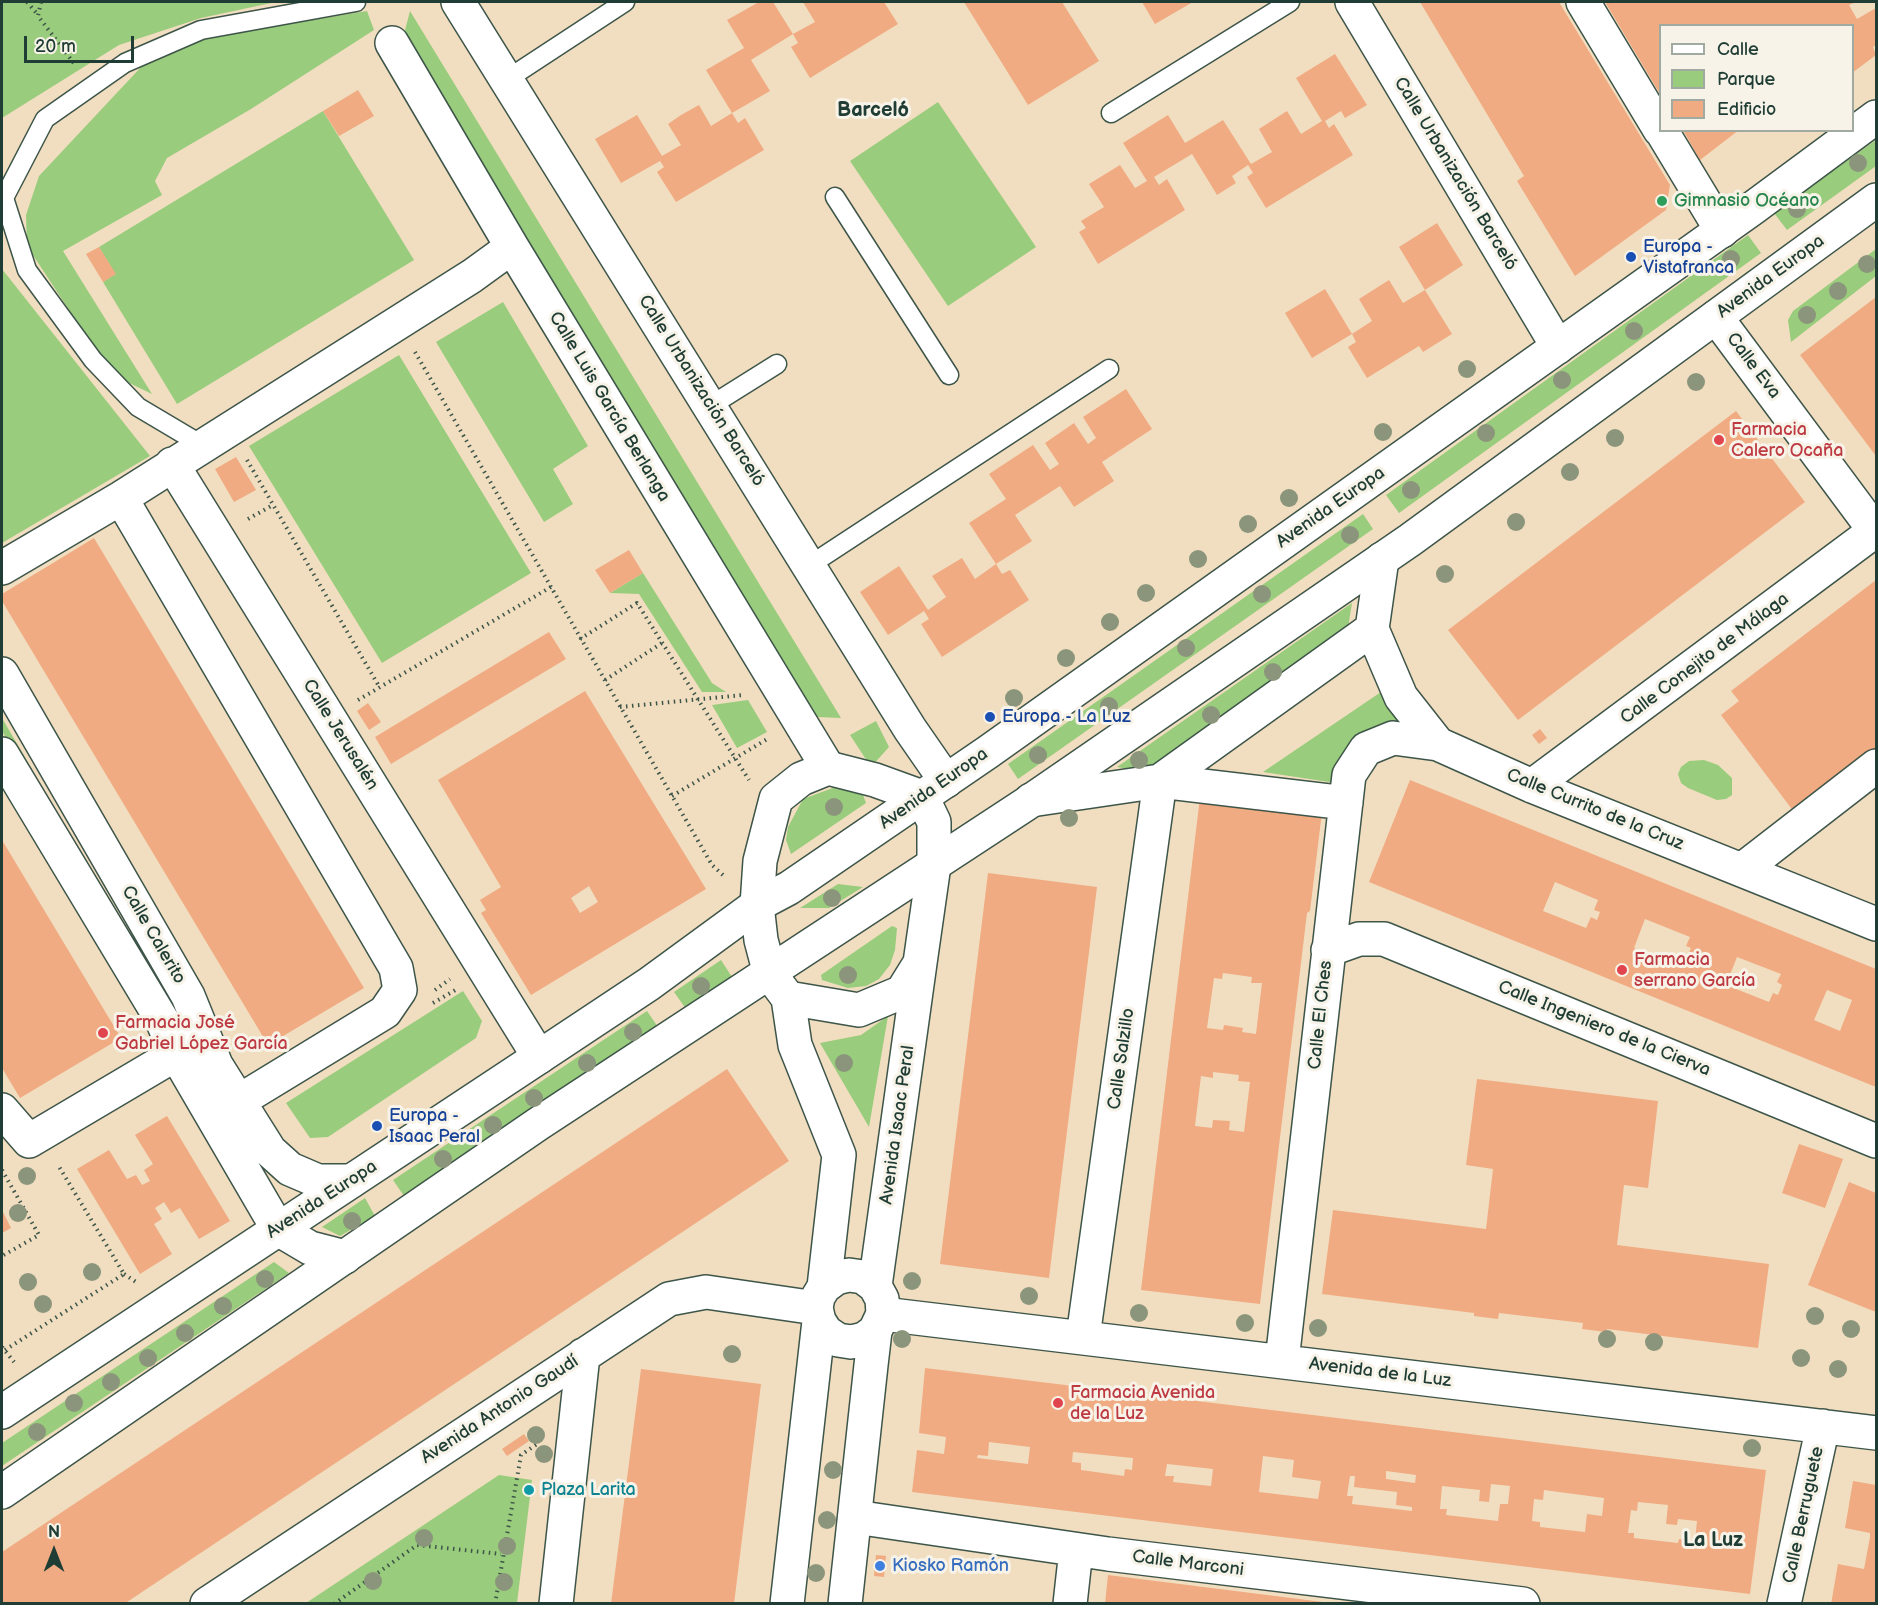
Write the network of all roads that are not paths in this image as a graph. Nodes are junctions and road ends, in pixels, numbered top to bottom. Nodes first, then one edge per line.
1 (356, 2) edge
2 (458, 2) edge
3 (625, 2) edge
4 (1290, 2) edge
5 (1352, 2) edge
6 (1583, 2) edge
7 (392, 43) dead end
8 (506, 80) junction
9 (1111, 113) dead end
10 (1876, 117) edge
11 (1659, 127) edge
12 (1662, 132) edge
13 (835, 197) dead end
14 (1876, 200) edge
15 (1722, 231) junction
16 (512, 247) junction
17 (1716, 317) junction
18 (1558, 347) junction
19 (777, 364) dead end
20 (1109, 369) dead end
21 (949, 375) dead end
22 (710, 406) junction
23 (215, 437) junction
24 (172, 464) junction
25 (120, 498) junction
26 (1876, 530) edge
27 (1382, 559) junction
28 (810, 565) junction
29 (2, 568) edge
30 (1372, 629) junction
31 (2, 674) edge
32 (1438, 744) junction
33 (2, 754) edge
34 (1876, 766) edge
35 (828, 768) junction
36 (1160, 781) junction
37 (1532, 786) junction
38 (934, 789) junction
39 (1031, 800) junction
40 (1346, 803) junction
41 (934, 866) junction
42 (1743, 869) junction
43 (757, 905) junction
44 (1876, 924) edge
45 (1328, 950) junction
46 (920, 963) junction
47 (779, 986) junction
48 (176, 1054) junction
49 (539, 1057) junction
50 (239, 1101) junction
51 (2, 1110) edge
52 (1876, 1141) edge
53 (351, 1181) junction
54 (278, 1229) junction
55 (345, 1257) junction
56 (820, 1306) junction
57 (878, 1310) junction
58 (1083, 1337) junction
59 (583, 1355) junction
60 (1282, 1361) junction
61 (2, 1412) edge
62 (1823, 1426) junction
63 (1876, 1433) edge
64 (2, 1492) edge
65 (855, 1517) junction
66 (1076, 1550) junction
67 (847, 1603) edge
68 (207, 1604) edge
69 (556, 1604) edge
70 (787, 1604) edge
71 (1070, 1604) edge
72 (1523, 1604) edge
73 (1784, 1604) edge

1 - 23 lane
2 - 8 street, Calle Urbanización Barceló
3 - 8 lane
4 - 9 lane
5 - 18 street, Calle Urbanización Barceló
6 - 11 street
7 - 16 street, Calle Luis García Berlanga
8 - 22 street, Calle Urbanización Barceló
10 - 15 street, Avenida Europa
12 - 15 street
13 - 21 lane
14 - 17 street, Avenida Europa
15 - 18 street, Avenida Europa
16 - 23 street
16 - 35 street, Calle Luis García Berlanga
17 - 26 street, Calle Eva
17 - 27 street, Avenida Europa
18 - 38 street, Avenida Europa
19 - 22 lane
20 - 28 lane
22 - 28 street, Calle Urbanización Barceló
23 - 24 street
24 - 25 street
24 - 49 street, Calle Jerusalén
25 - 29 street
25 - 50 street
26 - 37 street, Calle Conejito de Málaga
27 - 30 street
27 - 39 street, Avenida Europa
28 - 38 street, Calle Urbanización Barceló
30 - 32 street, Calle Currito de la Cruz
30 - 36 street
31 - 50 street, Calle Calerito
32 - 37 street, Calle Currito de la Cruz
32 - 40 street, Calle El Ches
33 - 48 street, Calle Calerito
34 - 42 street
35 - 38 street
35 - 43 street
36 - 39 street
36 - 40 street
36 - 58 street, Calle Salzillo
37 - 42 street, Calle Currito de la Cruz
38 - 41 street, Calle Urbanización Barceló
38 - 43 street, Avenida Europa
39 - 41 street, Avenida Europa
40 - 45 street, Calle El Ches
41 - 46 street, Avenida Isaac Peral
41 - 47 street, Avenida Europa
42 - 44 street, Calle Currito de la Cruz
43 - 47 street
43 - 49 street, Avenida Europa
45 - 52 street, Calle Ingeniero de la Cierva
45 - 60 street, Calle El Ches
46 - 47 street
46 - 57 street, Avenida Isaac Peral
47 - 55 street, Avenida Europa
47 - 56 street
48 - 51 street
48 - 54 street, Calle Calerito
49 - 53 street, Avenida Europa
50 - 53 street, Calle Calerito
53 - 54 street, Avenida Europa
54 - 55 street
54 - 61 street, Avenida Europa
55 - 64 street, Avenida Europa
56 - 57 street
56 - 57 street
56 - 59 street, Avenida Antonio Gaudí
56 - 70 street
57 - 58 street, Avenida de la Luz
57 - 65 street, Avenida Isaac Peral
58 - 60 street, Avenida de la Luz
59 - 68 street, Avenida Antonio Gaudí
59 - 69 street
60 - 62 street, Avenida de la Luz
62 - 63 street, Avenida de la Luz
62 - 73 street, Calle Berruguete
65 - 66 street, Calle Marconi
65 - 67 street, Avenida Isaac Peral
66 - 71 street
66 - 72 street, Calle Marconi

